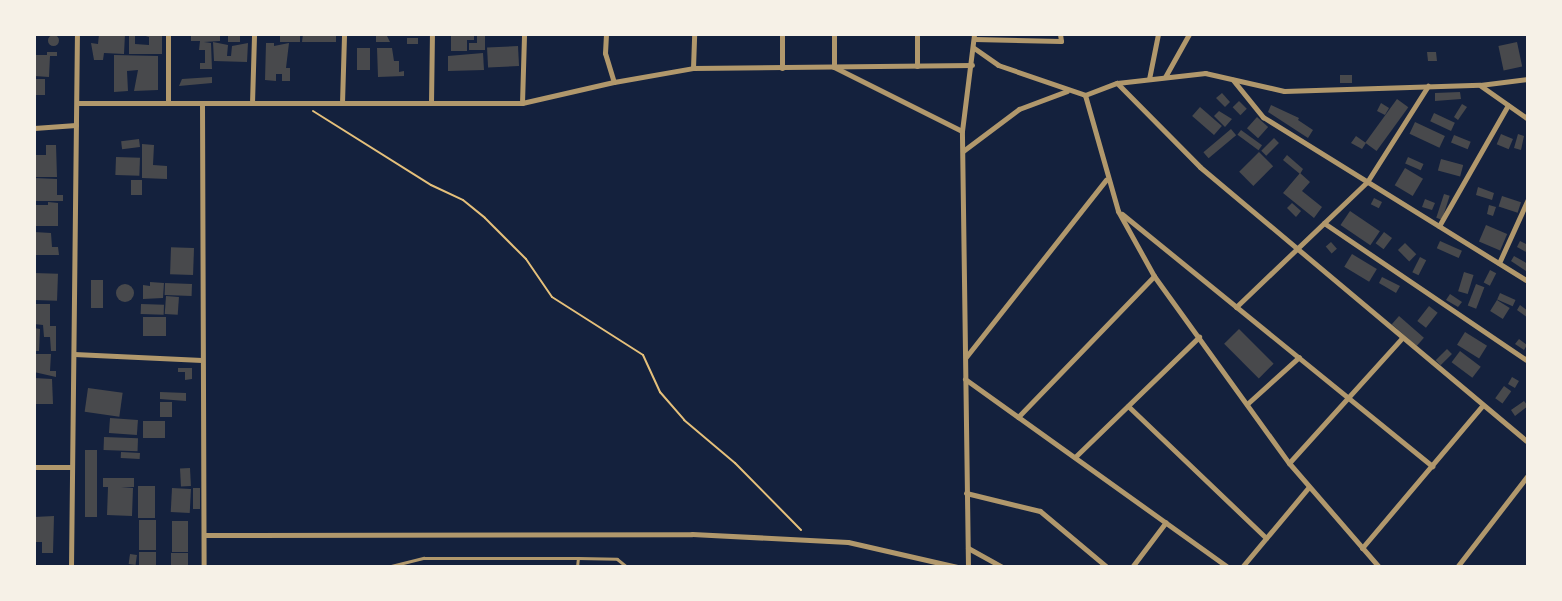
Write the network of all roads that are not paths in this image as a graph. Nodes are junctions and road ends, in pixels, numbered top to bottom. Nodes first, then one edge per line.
1 (77, 34) edge
2 (168, 34) edge
3 (254, 34) edge
4 (344, 34) edge
5 (432, 34) edge
6 (524, 34) edge
7 (606, 34) edge
8 (694, 34) edge
9 (782, 34) edge
10 (834, 34) edge
11 (917, 34) edge
12 (1060, 34) edge
13 (1158, 34) edge
14 (1189, 34) edge
15 (974, 36) edge
16 (974, 48) junction
17 (972, 65) junction
18 (917, 66) junction
19 (834, 67) junction
20 (693, 68) junction
21 (782, 68) junction
22 (1165, 77) junction
23 (1149, 79) junction
24 (1233, 79) junction
25 (1528, 79) edge
26 (614, 82) junction
27 (1117, 83) junction
28 (1429, 85) junction
29 (1480, 85) junction
30 (1069, 90) junction
31 (1085, 95) junction
32 (77, 103) junction
33 (168, 103) junction
34 (202, 103) junction
35 (252, 103) junction
36 (342, 103) junction
37 (431, 103) junction
38 (522, 103) junction
39 (1508, 105) junction
40 (1528, 119) edge
41 (76, 125) junction
42 (34, 128) edge
43 (962, 131) junction
44 (962, 152) junction
45 (1107, 179) junction
46 (1367, 182) junction
47 (1528, 199) edge
48 (1118, 211) junction
49 (1324, 223) junction
50 (1439, 226) junction
51 (1295, 250) junction
52 (1499, 263) junction
53 (1154, 276) junction
54 (1528, 281) edge
55 (1236, 307) junction
56 (1199, 337) junction
57 (1402, 338) junction
58 (74, 354) junction
59 (1299, 357) junction
60 (965, 359) junction
61 (202, 360) junction
62 (1528, 361) edge
63 (965, 379) junction
64 (1348, 397) junction
65 (1247, 404) junction
66 (1483, 405) junction
67 (1128, 406) junction
68 (1018, 417) junction
69 (1528, 442) edge
70 (1075, 457) junction
71 (1289, 463) junction
72 (1432, 466) junction
73 (34, 467) edge
74 (72, 467) junction
75 (1528, 475) edge
76 (1309, 487) junction
77 (966, 493) junction
78 (1166, 522) junction
79 (205, 535) junction
80 (1266, 538) junction
81 (967, 548) junction
82 (1362, 548) junction
83 (578, 558) junction
84 (71, 567) edge
85 (204, 567) edge
86 (387, 567) edge
87 (577, 567) edge
88 (627, 567) edge
89 (957, 567) edge
90 (968, 567) edge
91 (1002, 567) edge
92 (1107, 567) edge
93 (1132, 567) edge
94 (1228, 567) edge
95 (1242, 567) edge
96 (1379, 567) edge
97 (1457, 567) edge

1 - 32 street
2 - 33 street
3 - 35 street
4 - 36 street
5 - 37 street
6 - 38 street
7 - 26 street
8 - 20 street
9 - 21 street
10 - 19 street
11 - 18 street
12 - 15 street
13 - 23 street
14 - 22 street
15 - 16 street
16 - 17 street
16 - 30 street
17 - 18 street
17 - 43 street
18 - 19 street
19 - 21 street
19 - 43 street
20 - 21 street
20 - 26 street
22 - 23 street
22 - 24 street
23 - 27 street
24 - 28 street
24 - 46 street
25 - 29 street
26 - 38 street
27 - 31 street
27 - 51 street
28 - 29 street
28 - 46 street
29 - 39 street
30 - 31 street
30 - 44 street
31 - 45 street
32 - 33 street
32 - 41 street
33 - 34 street
34 - 35 street
34 - 61 street
35 - 36 street
36 - 37 street
37 - 38 street
39 - 40 street
39 - 50 street
41 - 42 street
41 - 58 street
43 - 44 street
44 - 60 street
45 - 48 street
45 - 60 street
46 - 49 street
46 - 50 street
47 - 52 street
48 - 53 street
48 - 55 street
49 - 51 street
49 - 62 street
50 - 52 street
51 - 55 street
51 - 57 street
52 - 54 street
53 - 56 street
53 - 68 street
55 - 59 street
56 - 65 street
56 - 67 street
57 - 64 street
57 - 66 street
58 - 61 street
58 - 74 street
59 - 64 street
59 - 65 street
60 - 63 street
61 - 79 street
63 - 68 street
63 - 77 street
64 - 71 street
64 - 72 street
65 - 71 street
66 - 69 street
66 - 72 street
67 - 70 street
67 - 80 street
68 - 70 street
70 - 78 street
71 - 76 street
72 - 82 street
73 - 74 street
74 - 84 street
75 - 97 street
76 - 80 street
76 - 82 street
77 - 81 street
77 - 92 street
78 - 93 street
78 - 94 street
79 - 85 street
79 - 89 street
80 - 95 street
81 - 90 street
81 - 91 street
82 - 96 street
83 - 86 lane
83 - 87 lane
83 - 88 lane

